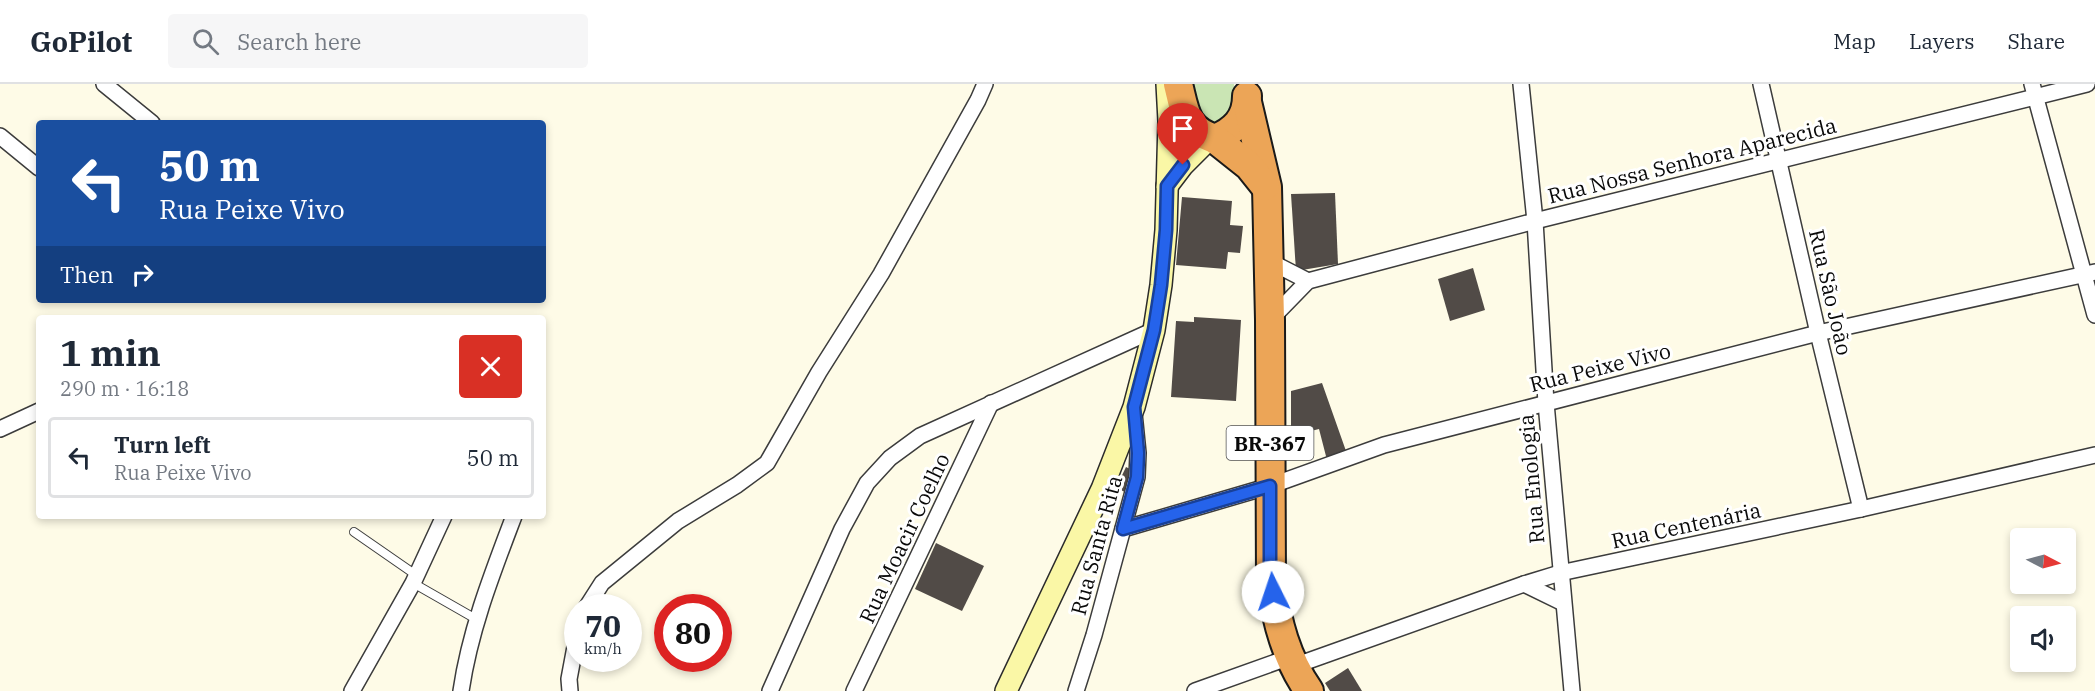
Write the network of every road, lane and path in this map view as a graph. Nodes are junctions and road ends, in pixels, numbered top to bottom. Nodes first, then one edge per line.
1 (104, 84) edge
2 (985, 84) edge
3 (1167, 84) edge
4 (1178, 84) edge
5 (1521, 84) edge
6 (1761, 84) edge
7 (2087, 84) edge
8 (2033, 90) edge
9 (1247, 93) edge
10 (148, 120) edge
11 (0, 136) edge
12 (1212, 138) junction
13 (1779, 161) junction
14 (36, 166) edge
15 (1167, 186) junction
16 (1267, 187) junction
17 (1535, 221) junction
18 (1269, 261) junction
19 (2090, 273) edge
20 (1308, 281) junction
21 (2095, 315) edge
22 (1270, 320) junction
23 (1154, 330) junction
24 (1818, 333) junction
25 (991, 403) junction
26 (1546, 403) junction
27 (1134, 407) junction
28 (36, 412) edge
29 (0, 429) edge
30 (2095, 455) edge
31 (1270, 486) junction
32 (1861, 509) junction
33 (443, 519) edge
34 (513, 519) edge
35 (1123, 529) junction
36 (354, 532) dead end
37 (1560, 573) junction
38 (415, 579) junction
39 (1524, 584) junction
40 (595, 594) edge
41 (1563, 603) junction
42 (476, 619) junction
43 (1292, 662) junction
44 (570, 672) edge
45 (352, 691) edge
46 (461, 691) edge
47 (570, 691) edge
48 (770, 691) edge
49 (854, 691) edge
50 (1006, 691) edge
51 (1076, 691) edge
52 (1195, 691) edge
53 (1310, 691) edge
54 (1572, 691) edge

1 - 10 street
2 - 40 street
3 - 15 main road
4 - 12 highway
5 - 17 street, Rua Enologia
6 - 13 street, Rua São João
7 - 8 street, Rua Nossa Senhora Aparecida
8 - 13 street, Rua Nossa Senhora Aparecida
8 - 19 street
9 - 12 highway, BR-367
9 - 16 highway, BR-367
11 - 14 street
12 - 15 main road
12 - 16 highway
13 - 17 street, Rua Nossa Senhora Aparecida
13 - 24 street, Rua São João
15 - 23 main road
16 - 18 highway, BR-367
17 - 20 street, Rua Nossa Senhora Aparecida
17 - 26 street, Rua Enologia
18 - 20 street
18 - 22 highway, BR-367
19 - 21 street
19 - 24 street, Rua Peixe Vivo
20 - 22 street
22 - 31 highway, BR-367
23 - 25 street
23 - 27 main road
24 - 26 street, Rua Peixe Vivo
24 - 32 street, Rua São João
25 - 48 street
25 - 49 street, Rua Moacir Coelho
26 - 31 street, Rua Peixe Vivo
26 - 37 street, Rua Enologia
27 - 35 street, Rua Santa Rita
27 - 50 main road
28 - 29 street
30 - 32 street, Rua Centenária
31 - 35 street, Rua Peixe Vivo
31 - 43 highway, BR-367
32 - 37 street, Rua Centenária
33 - 38 street
34 - 42 street
35 - 51 street, Rua Santa Rita
36 - 38 lane
37 - 39 street, Rua Centenária
37 - 41 street, Rua Enologia
38 - 42 lane
38 - 45 street
39 - 41 street
39 - 43 street, Rua Centenária
41 - 54 street, Rua Enologia
42 - 46 street
43 - 52 street, Rua Centenária
43 - 53 highway, BR-367
44 - 47 street

